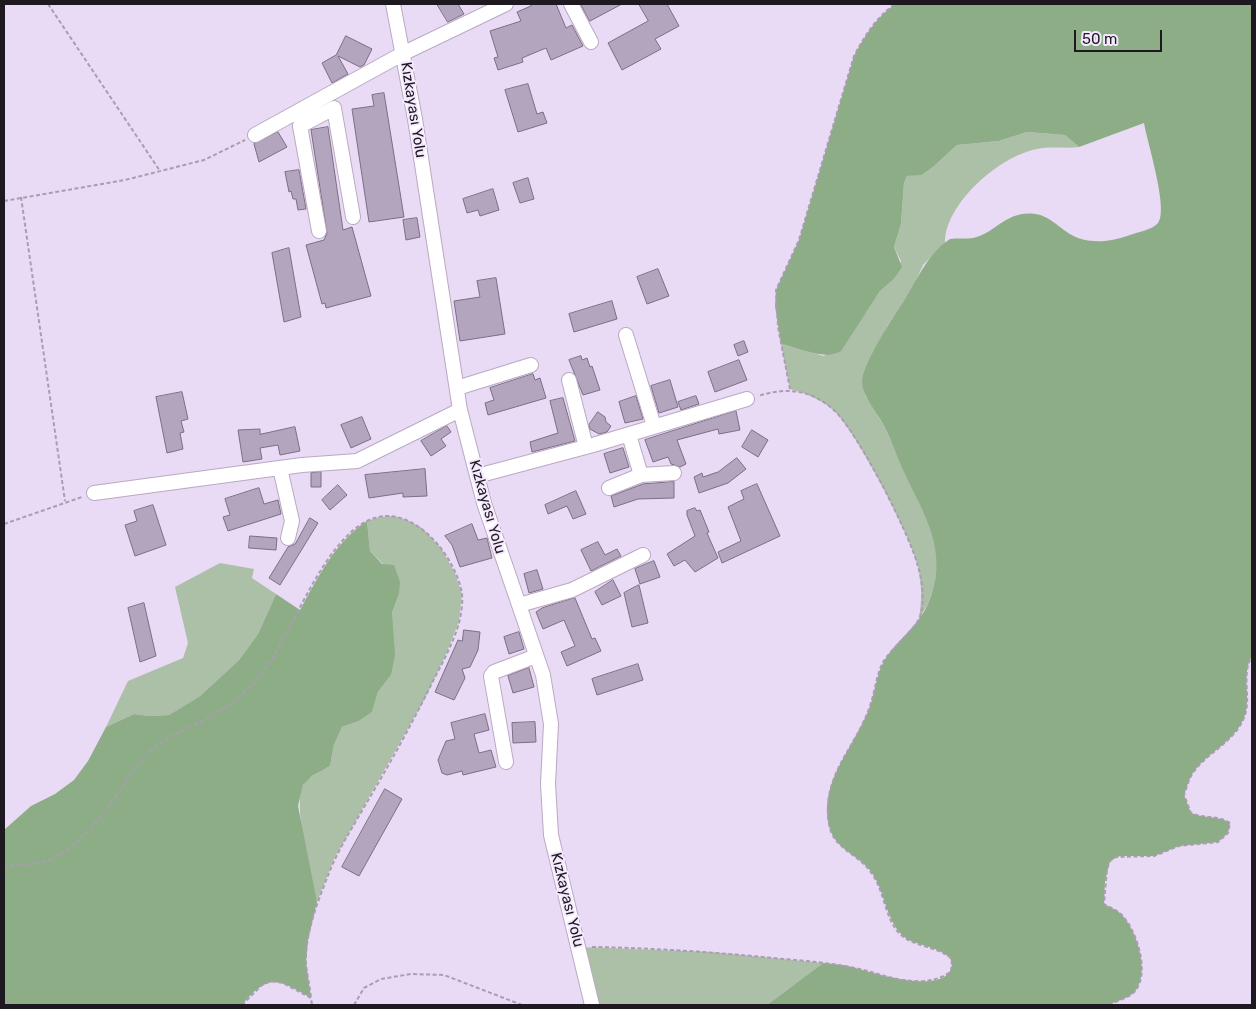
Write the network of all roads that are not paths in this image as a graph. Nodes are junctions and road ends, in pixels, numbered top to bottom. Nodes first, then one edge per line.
1 (393, 4) edge
2 (506, 4) edge
3 (571, 4) edge
4 (591, 42) dead end
5 (404, 53) junction
6 (287, 117) junction
7 (300, 126) junction
8 (255, 135) road end
9 (353, 217) dead end
10 (319, 231) dead end
11 (626, 335) dead end
12 (531, 365) dead end
13 (568, 380) dead end
14 (457, 388) junction
15 (747, 399) road end
16 (460, 410) junction
17 (654, 426) junction
18 (628, 435) junction
19 (586, 447) junction
20 (280, 468) junction
21 (674, 473) dead end
22 (641, 475) junction
23 (478, 476) junction
24 (609, 488) dead end
25 (94, 493) road end
26 (288, 538) dead end
27 (643, 555) dead end
28 (519, 605) junction
29 (536, 656) junction
30 (506, 762) dead end
31 (592, 1005) edge

1 - 5 street, Kızkayası Yolu
2 - 5 street
3 - 4 street
5 - 6 street
5 - 14 street, Kızkayası Yolu
6 - 7 street
6 - 8 street
7 - 9 street
7 - 10 street
11 - 17 street
12 - 14 street
13 - 19 street
14 - 16 street, Kızkayası Yolu
15 - 17 street
16 - 20 street
16 - 23 street, Kızkayası Yolu
17 - 18 street
18 - 19 street
18 - 22 street
19 - 23 street
20 - 25 street
20 - 26 street
21 - 22 street
22 - 24 street
23 - 28 street, Kızkayası Yolu
27 - 28 street
28 - 29 street, Kızkayası Yolu
29 - 30 street
29 - 31 street, Kızkayası Yolu

